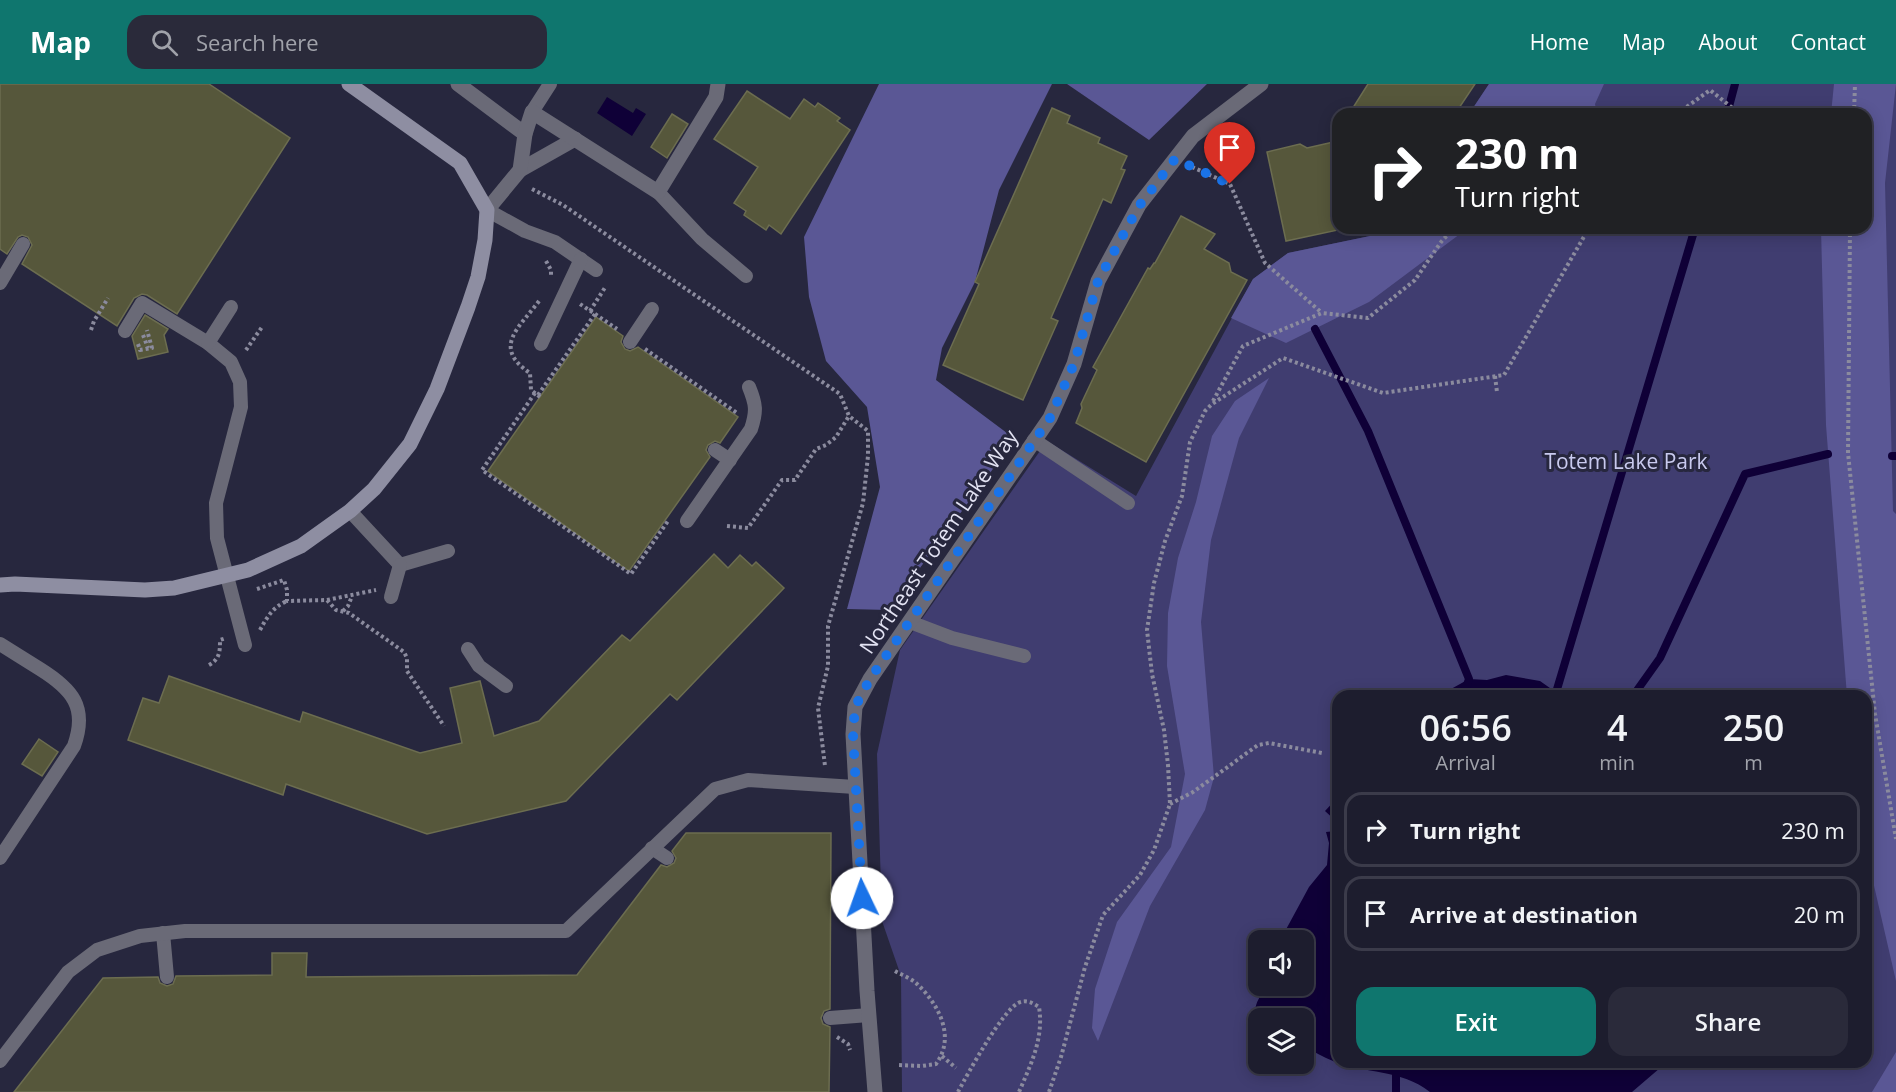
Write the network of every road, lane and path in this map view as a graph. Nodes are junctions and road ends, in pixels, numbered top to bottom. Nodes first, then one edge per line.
1 (348, 84) edge
2 (458, 84) edge
3 (550, 84) edge
4 (718, 84) edge
5 (1261, 84) edge
6 (1855, 84) edge
7 (1685, 108) edge
8 (1732, 108) edge
9 (1854, 108) edge
10 (532, 112) junction
11 (525, 134) junction
12 (575, 139) junction
13 (1175, 159) junction
14 (520, 170) junction
15 (532, 189) dead end
16 (658, 192) junction
17 (487, 210) junction
18 (1448, 234) edge
19 (1586, 234) edge
20 (1850, 234) edge
21 (23, 244) dead end
22 (581, 260) junction
23 (596, 270) dead end
24 (746, 276) dead end
25 (0, 283) edge
26 (603, 292) dead end
27 (108, 298) dead end
28 (574, 300) dead end
29 (231, 307) dead end
30 (652, 309) dead end
31 (590, 311) junction
32 (1322, 313) junction
33 (595, 314) junction
34 (262, 327) dead end
35 (91, 330) dead end
36 (131, 336) joint
37 (155, 336) dead end
38 (631, 341) junction
39 (208, 343) junction
40 (541, 344) dead end
41 (152, 348) dead end
42 (140, 350) dead end
43 (245, 351) dead end
44 (1495, 376) junction
45 (749, 387) dead end
46 (1497, 392) dead end
47 (1212, 404) junction
48 (849, 416) junction
49 (736, 422) dead end
50 (1034, 440) junction
51 (715, 450) dead end
52 (730, 460) junction
53 (1128, 503) dead end
54 (350, 511) junction
55 (671, 517) dead end
56 (687, 521) dead end
57 (727, 526) dead end
58 (448, 551) dead end
59 (400, 565) junction
60 (226, 577) junction
61 (0, 585) edge
62 (255, 590) dead end
63 (374, 590) dead end
64 (352, 596) junction
65 (391, 597) dead end
66 (327, 600) junction
67 (342, 612) junction
68 (910, 622) junction
69 (0, 644) edge
70 (244, 645) dead end
71 (468, 649) dead end
72 (1024, 656) dead end
73 (506, 686) dead end
74 (444, 726) dead end
75 (1322, 753) dead end
76 (827, 785) junction
77 (855, 787) junction
78 (1170, 804) junction
79 (1896, 839) edge
80 (652, 848) junction
81 (0, 858) edge
82 (667, 858) dead end
83 (163, 933) junction
84 (895, 971) dead end
85 (167, 977) dead end
86 (869, 1015) junction
87 (830, 1018) dead end
88 (830, 1037) dead end
89 (851, 1050) dead end
90 (942, 1056) junction
91 (0, 1061) edge
92 (898, 1065) dead end
93 (956, 1068) dead end
94 (875, 1092) edge
95 (958, 1092) edge
96 (1019, 1092) edge
97 (1049, 1092) edge

1 - 17 street
2 - 11 street
3 - 10 lane
4 - 16 street
5 - 13 street, Northeast Totem Lake Way
6 - 9 path
7 - 8 path
10 - 11 street
10 - 12 street
11 - 14 street
12 - 14 street
12 - 16 street
13 - 32 path
13 - 50 street, Northeast Totem Lake Way
14 - 17 street
15 - 48 path
16 - 24 lane
17 - 22 lane
17 - 54 street
18 - 32 path
19 - 44 path
20 - 79 path
21 - 25 lane
22 - 23 lane
22 - 40 lane
26 - 31 path
27 - 35 path
28 - 31 path
29 - 39 lane
30 - 38 lane
31 - 33 path
32 - 47 path
33 - 38 path
33 - 55 path
34 - 43 path
36 - 37 path
36 - 39 lane
38 - 49 path
39 - 60 lane
41 - 42 path
44 - 46 path
44 - 47 path
45 - 52 lane
47 - 78 path
48 - 57 path
48 - 76 path
50 - 53 lane
50 - 68 street, Northeast Totem Lake Way
51 - 52 lane
52 - 56 lane
54 - 59 lane
54 - 60 street
58 - 59 lane
59 - 65 lane
60 - 61 street
60 - 70 lane
62 - 66 path
63 - 64 path
64 - 66 path
64 - 67 path
66 - 67 path
67 - 74 path
68 - 72 lane
68 - 77 street, Northeast Totem Lake Way
69 - 81 lane
71 - 73 lane
75 - 78 path
76 - 77 lane
76 - 80 lane
77 - 86 street, Northeast Totem Lake Way
78 - 97 path
80 - 82 lane
80 - 83 lane
83 - 85 lane
83 - 91 lane
84 - 90 path
86 - 87 lane
86 - 94 street, Northeast Totem Lake Way
88 - 89 path
90 - 92 path
90 - 93 path
95 - 96 path

